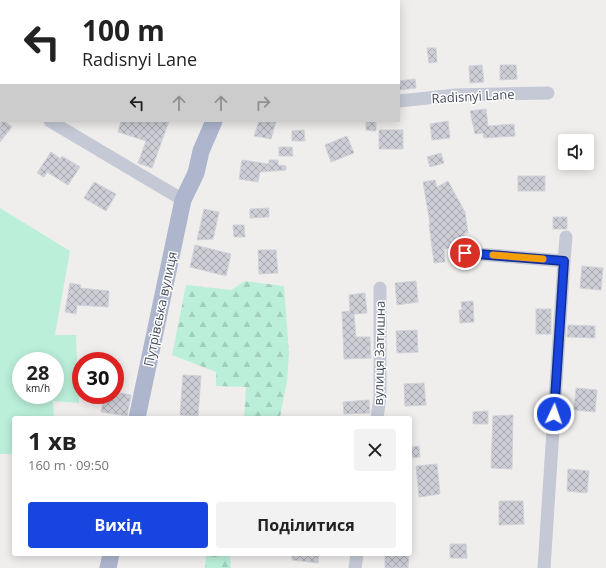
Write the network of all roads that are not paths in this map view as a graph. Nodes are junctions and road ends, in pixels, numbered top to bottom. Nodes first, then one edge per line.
1 (548, 93) dead end
2 (400, 101) edge
3 (52, 122) edge
4 (214, 122) edge
5 (183, 200) junction
6 (566, 237) dead end
7 (465, 253) dead end
8 (564, 261) junction
9 (380, 288) dead end
10 (137, 416) edge
11 (377, 416) edge
12 (111, 556) edge
13 (357, 556) edge
14 (108, 568) edge
15 (355, 568) edge
16 (544, 568) edge

1 - 2 street, Radisnyi Lane
3 - 5 street
4 - 5 main road, Путрівська вулиця
5 - 10 main road, Путрівська вулиця
6 - 8 street
7 - 8 street
8 - 16 street
9 - 11 street, вулиця Затишна
12 - 14 main road
13 - 15 street

